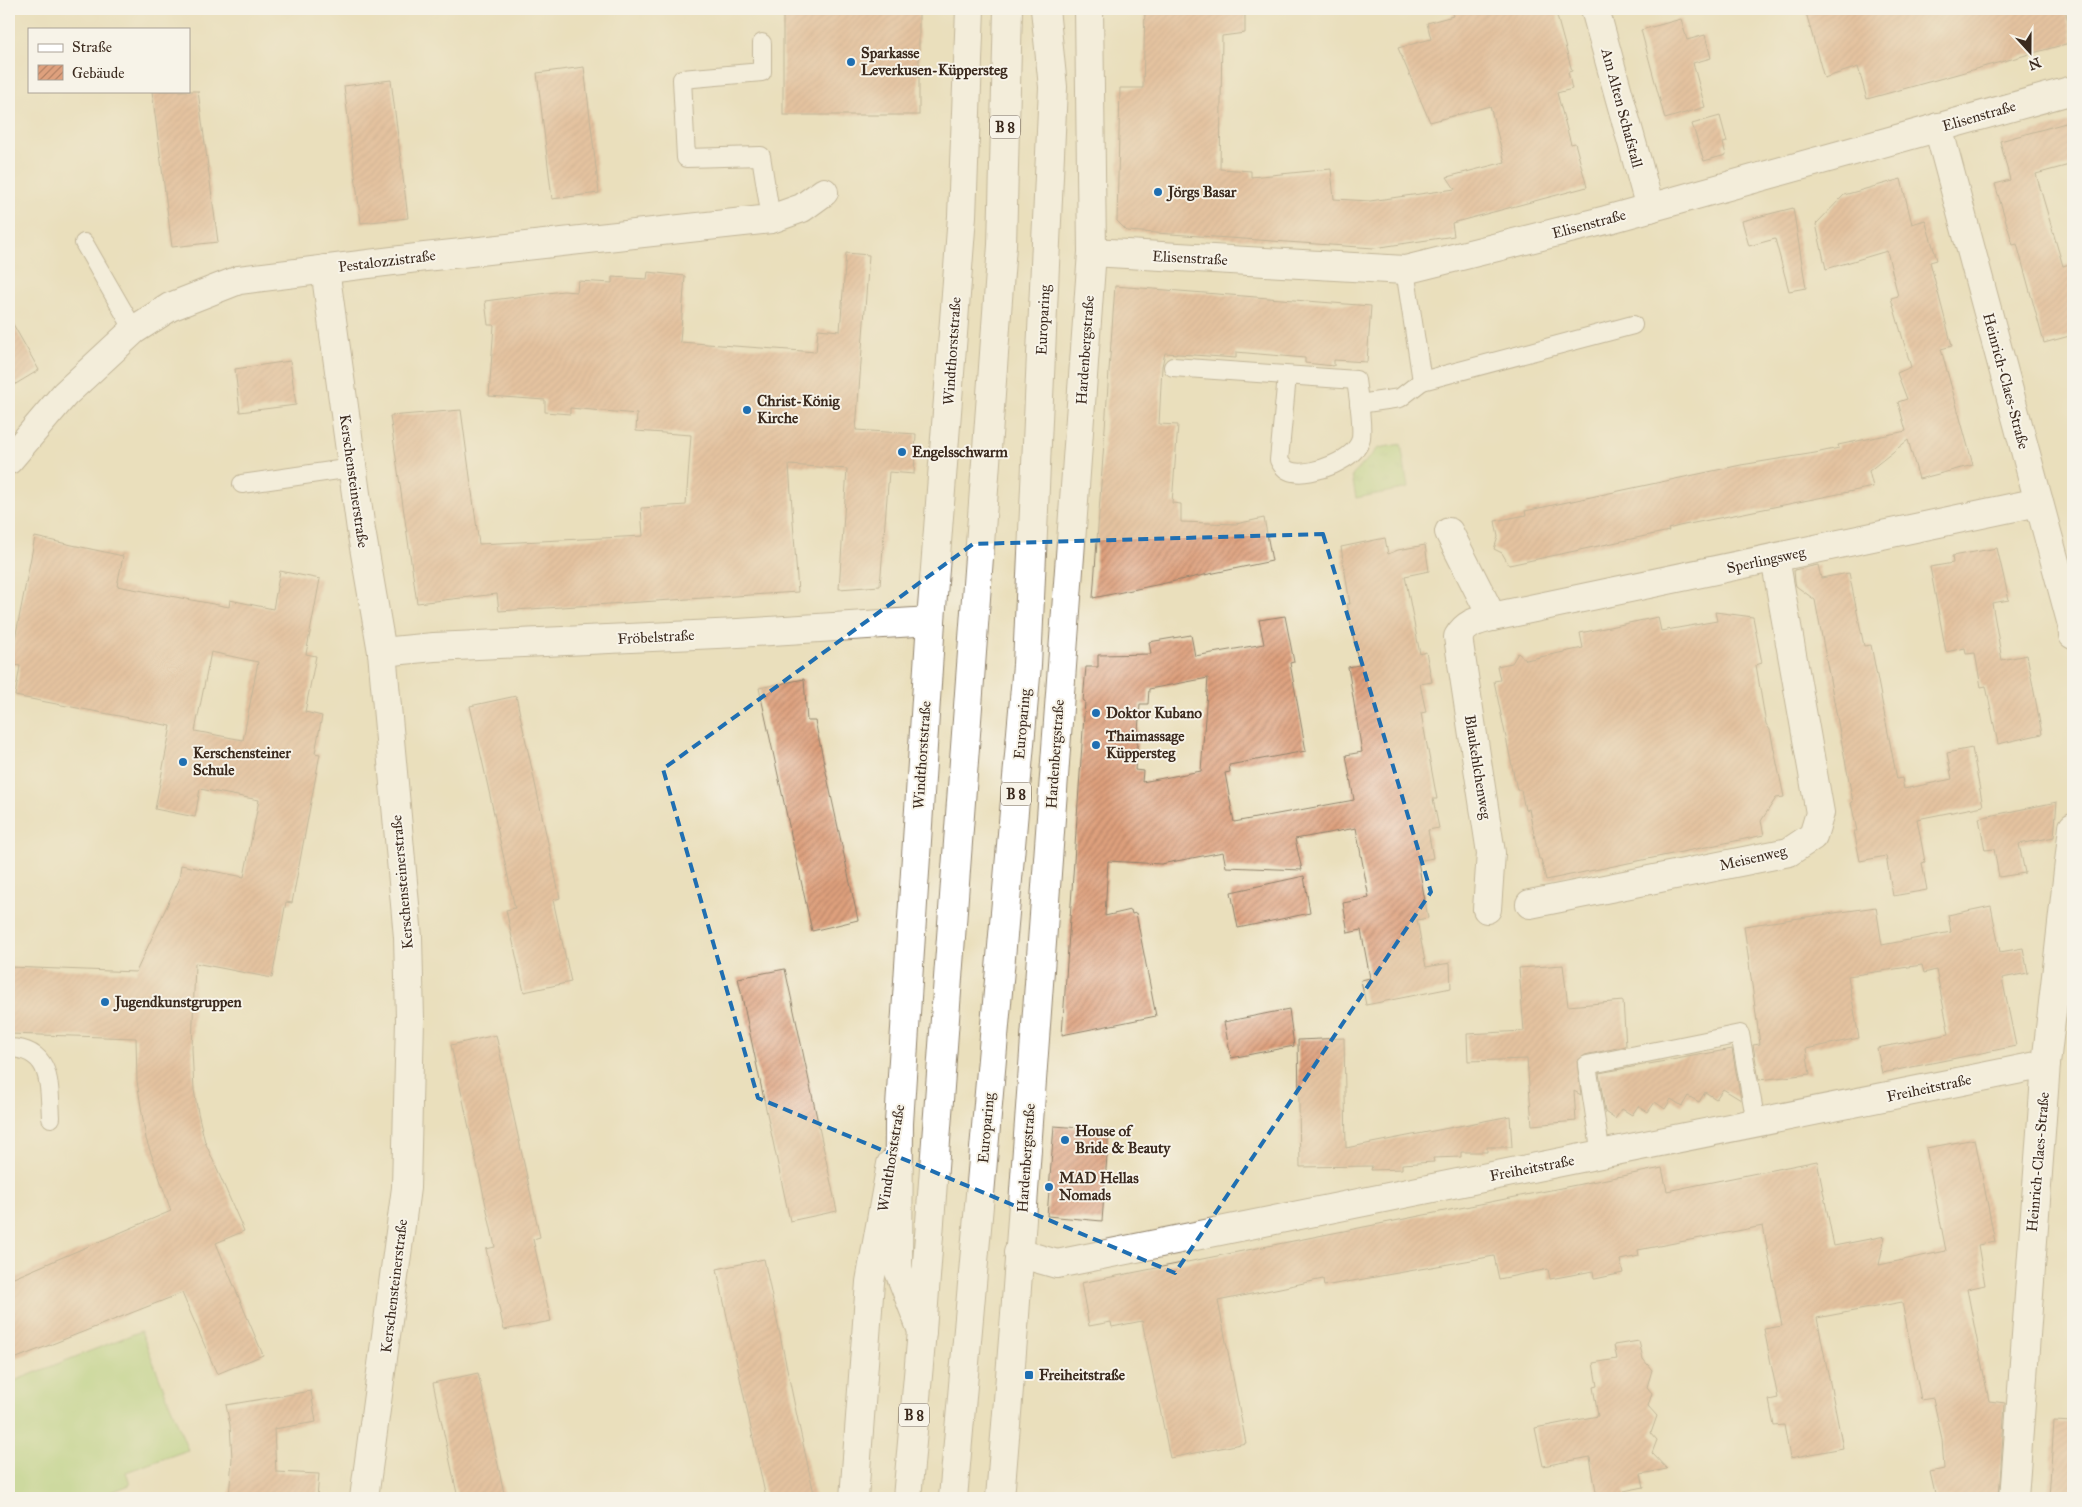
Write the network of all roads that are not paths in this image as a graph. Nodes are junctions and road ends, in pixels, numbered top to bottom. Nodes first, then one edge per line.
1 (970, 9) edge
2 (1008, 9) edge
3 (1045, 9) edge
4 (1089, 9) edge
5 (1595, 9) edge
6 (762, 43) dead end
7 (2073, 90) edge
8 (1938, 128) junction
9 (824, 192) dead end
10 (1650, 208) junction
11 (771, 219) junction
12 (84, 243) dead end
13 (1092, 252) junction
14 (326, 268) junction
15 (1405, 270) junction
16 (1633, 325) dead end
17 (134, 330) junction
18 (1173, 367) dead end
19 (1287, 376) junction
20 (1422, 381) junction
21 (1359, 404) junction
22 (9, 460) edge
23 (352, 468) junction
24 (242, 484) dead end
25 (2039, 502) junction
26 (1449, 532) dead end
27 (1775, 558) junction
28 (1492, 617) junction
29 (931, 621) junction
30 (1464, 628) joint
31 (2073, 635) edge
32 (382, 652) junction
33 (2073, 827) edge
34 (1530, 904) dead end
35 (1487, 908) dead end
36 (9, 1048) edge
37 (2046, 1064) junction
38 (50, 1118) dead end
39 (899, 1123) junction
40 (1756, 1124) junction
41 (1601, 1155) junction
42 (1018, 1254) junction
43 (922, 1331) junction
44 (364, 1498) edge
45 (854, 1498) edge
46 (907, 1498) edge
47 (953, 1498) edge
48 (1000, 1498) edge
49 (2014, 1498) edge

1 - 29 main road, Windthorststraße
2 - 43 main road, B 8
3 - 47 main road, Europaring / B 8
4 - 13 main road, Hardenbergstraße
5 - 10 main road, Am Alten Schafstall
6 - 11 lane
7 - 8 main road, Elisenstraße
8 - 10 main road, Elisenstraße
8 - 25 main road, Heinrich-Claes-Straße
9 - 11 main road, Pestalozzistraße
10 - 15 main road, Elisenstraße
11 - 14 main road, Pestalozzistraße
12 - 17 lane
13 - 15 main road, Elisenstraße
13 - 42 main road, Hardenbergstraße
14 - 17 main road, Pestalozzistraße
14 - 23 main road, Kerschensteinerstraße
15 - 20 lane
16 - 20 lane
17 - 22 main road, Pestalozzistraße
18 - 19 lane
19 - 21 lane
19 - 21 lane
20 - 21 lane
23 - 24 lane
23 - 32 main road, Kerschensteinerstraße
25 - 27 main road, Sperlingsweg
25 - 31 main road, Heinrich-Claes-Straße
26 - 28 main road
27 - 28 main road, Sperlingsweg
27 - 34 main road, Meisenweg
28 - 30 main road, Sperlingsweg
29 - 32 main road, Fröbelstraße
29 - 39 main road, Windthorststraße
30 - 35 main road, Blaukehlchenweg
32 - 44 main road, Kerschensteinerstraße
33 - 37 main road, Heinrich-Claes-Straße
36 - 38 lane
37 - 40 main road, Freiheitstraße
37 - 49 main road, Heinrich-Claes-Straße
39 - 43 main road
39 - 45 main road, Windthorststraße
40 - 41 main road, Freiheitstraße
40 - 41 lane
41 - 42 main road, Freiheitstraße
42 - 48 main road, Hardenbergstraße
43 - 46 main road, B 8

